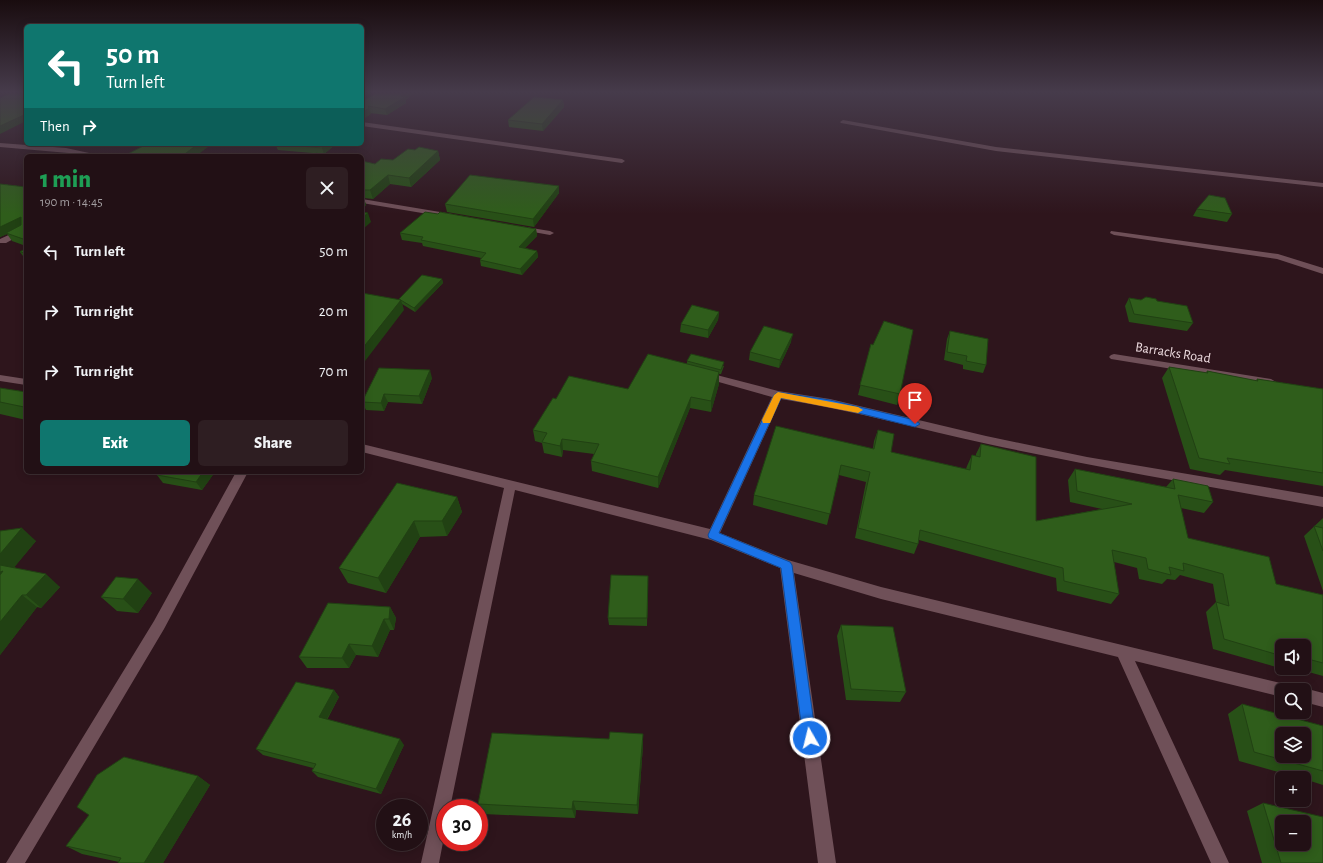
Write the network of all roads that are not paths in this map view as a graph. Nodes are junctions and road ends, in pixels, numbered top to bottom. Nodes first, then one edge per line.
1 (427, 133) edge
2 (907, 133) edge
3 (0, 145) edge
4 (89, 154) edge
5 (622, 161) dead end
6 (1323, 185) edge
7 (364, 201) edge
8 (464, 218) edge
9 (511, 226) edge
10 (24, 230) edge
11 (550, 233) dead end
12 (1114, 233) dead end
13 (1, 242) edge
14 (1323, 271) edge
15 (1114, 357) dead end
16 (695, 372) edge
17 (0, 378) edge
18 (24, 382) edge
19 (1284, 385) edge
20 (778, 395) junction
21 (364, 448) edge
22 (241, 474) edge
23 (510, 485) junction
24 (1323, 502) edge
25 (713, 535) junction
26 (786, 565) junction
27 (1123, 651) junction
28 (1275, 688) edge
29 (1311, 697) edge
30 (1323, 700) edge
31 (16, 863) edge
32 (430, 863) edge
33 (827, 863) edge
34 (1220, 863) edge

1 - 5 street
2 - 6 street
3 - 4 street
7 - 8 street
9 - 11 street
10 - 13 street
12 - 14 street
15 - 19 street, Barracks Road
16 - 20 street
17 - 18 street
20 - 24 street
20 - 25 street
21 - 23 street
22 - 31 street
23 - 25 street
23 - 32 street
25 - 26 street
26 - 27 street
26 - 33 street
27 - 28 street
27 - 34 street
29 - 30 street

